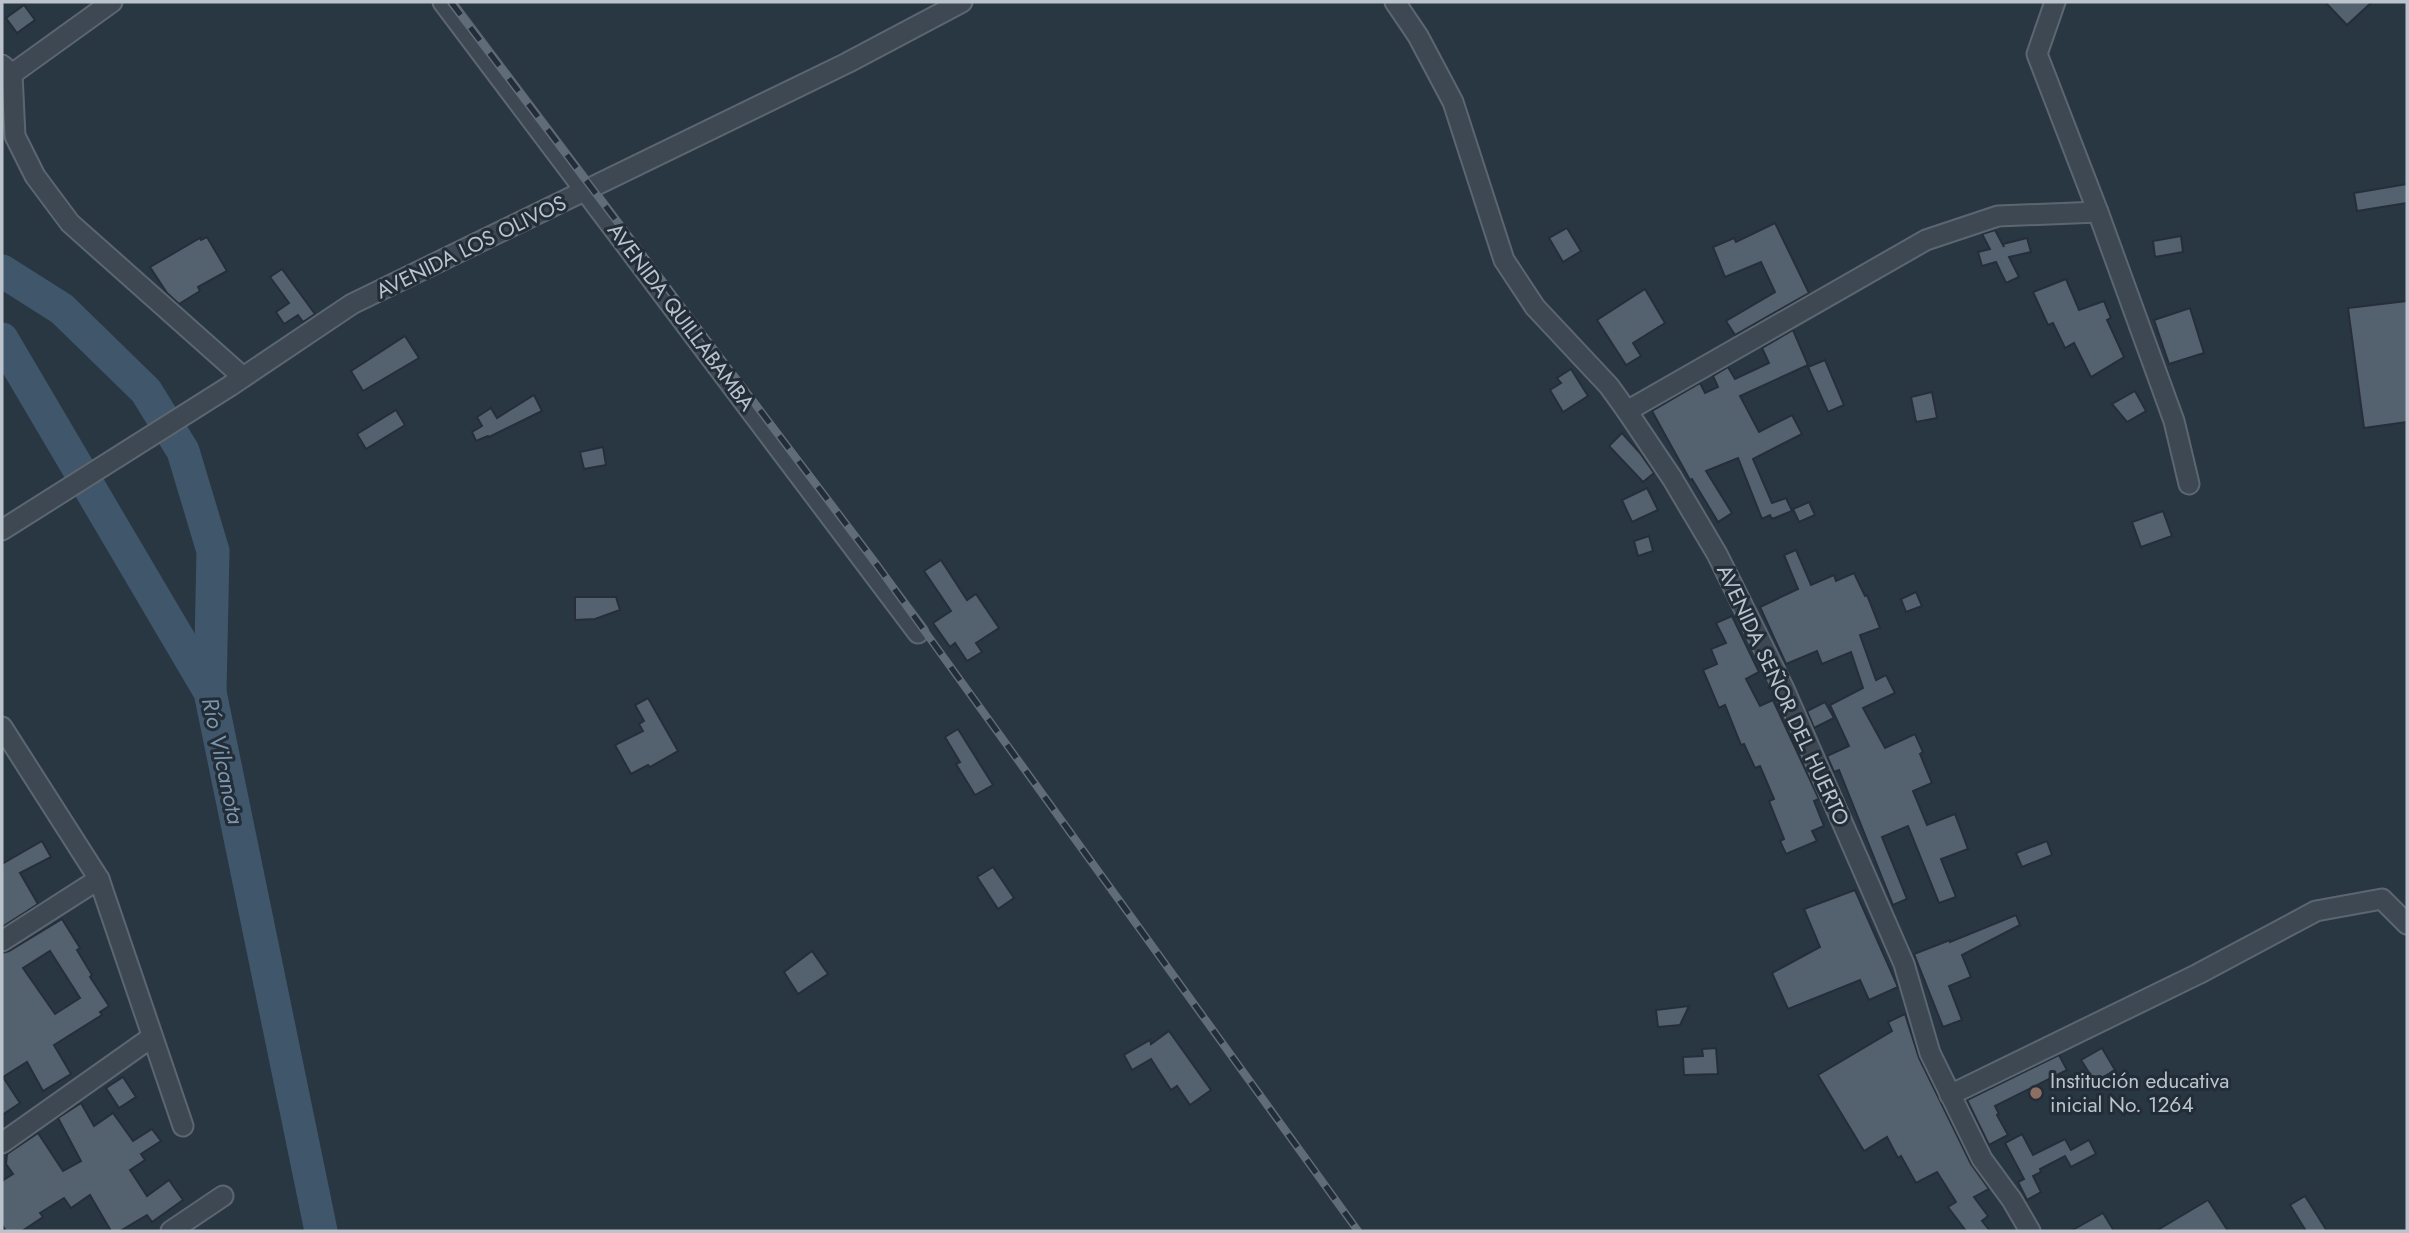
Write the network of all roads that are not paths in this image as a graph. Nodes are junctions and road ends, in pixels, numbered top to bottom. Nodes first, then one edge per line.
1 (112, 2) edge
2 (443, 2) edge
3 (962, 2) edge
4 (1395, 2) edge
5 (2055, 2) edge
6 (7, 70) edge
7 (586, 191) junction
8 (2098, 212) junction
9 (236, 381) junction
10 (1627, 411) junction
11 (2189, 484) dead end
12 (2, 530) edge
13 (918, 633) dead end
14 (5, 740) edge
15 (99, 878) junction
16 (2407, 924) edge
17 (2, 941) edge
18 (152, 1037) junction
19 (1950, 1095) junction
20 (183, 1126) dead end
21 (2, 1143) edge
22 (223, 1196) dead end
23 (171, 1231) edge
24 (2030, 1231) edge

1 - 6 street
2 - 7 street, AVENIDA QUILLABAMBA
3 - 7 street, AVENIDA LOS OLIVOS
4 - 10 street, AVENIDA SEÑOR DEL HUERTO
5 - 8 street
6 - 9 street
7 - 9 street, AVENIDA LOS OLIVOS
7 - 13 street, AVENIDA QUILLABAMBA
8 - 10 street
8 - 11 street
9 - 12 street, AVENIDA LOS OLIVOS
10 - 19 street, AVENIDA SEÑOR DEL HUERTO
14 - 15 street
15 - 17 street
15 - 18 street
16 - 19 street
18 - 20 street
18 - 21 street
19 - 24 street, AVENIDA SEÑOR DEL HUERTO
22 - 23 street

